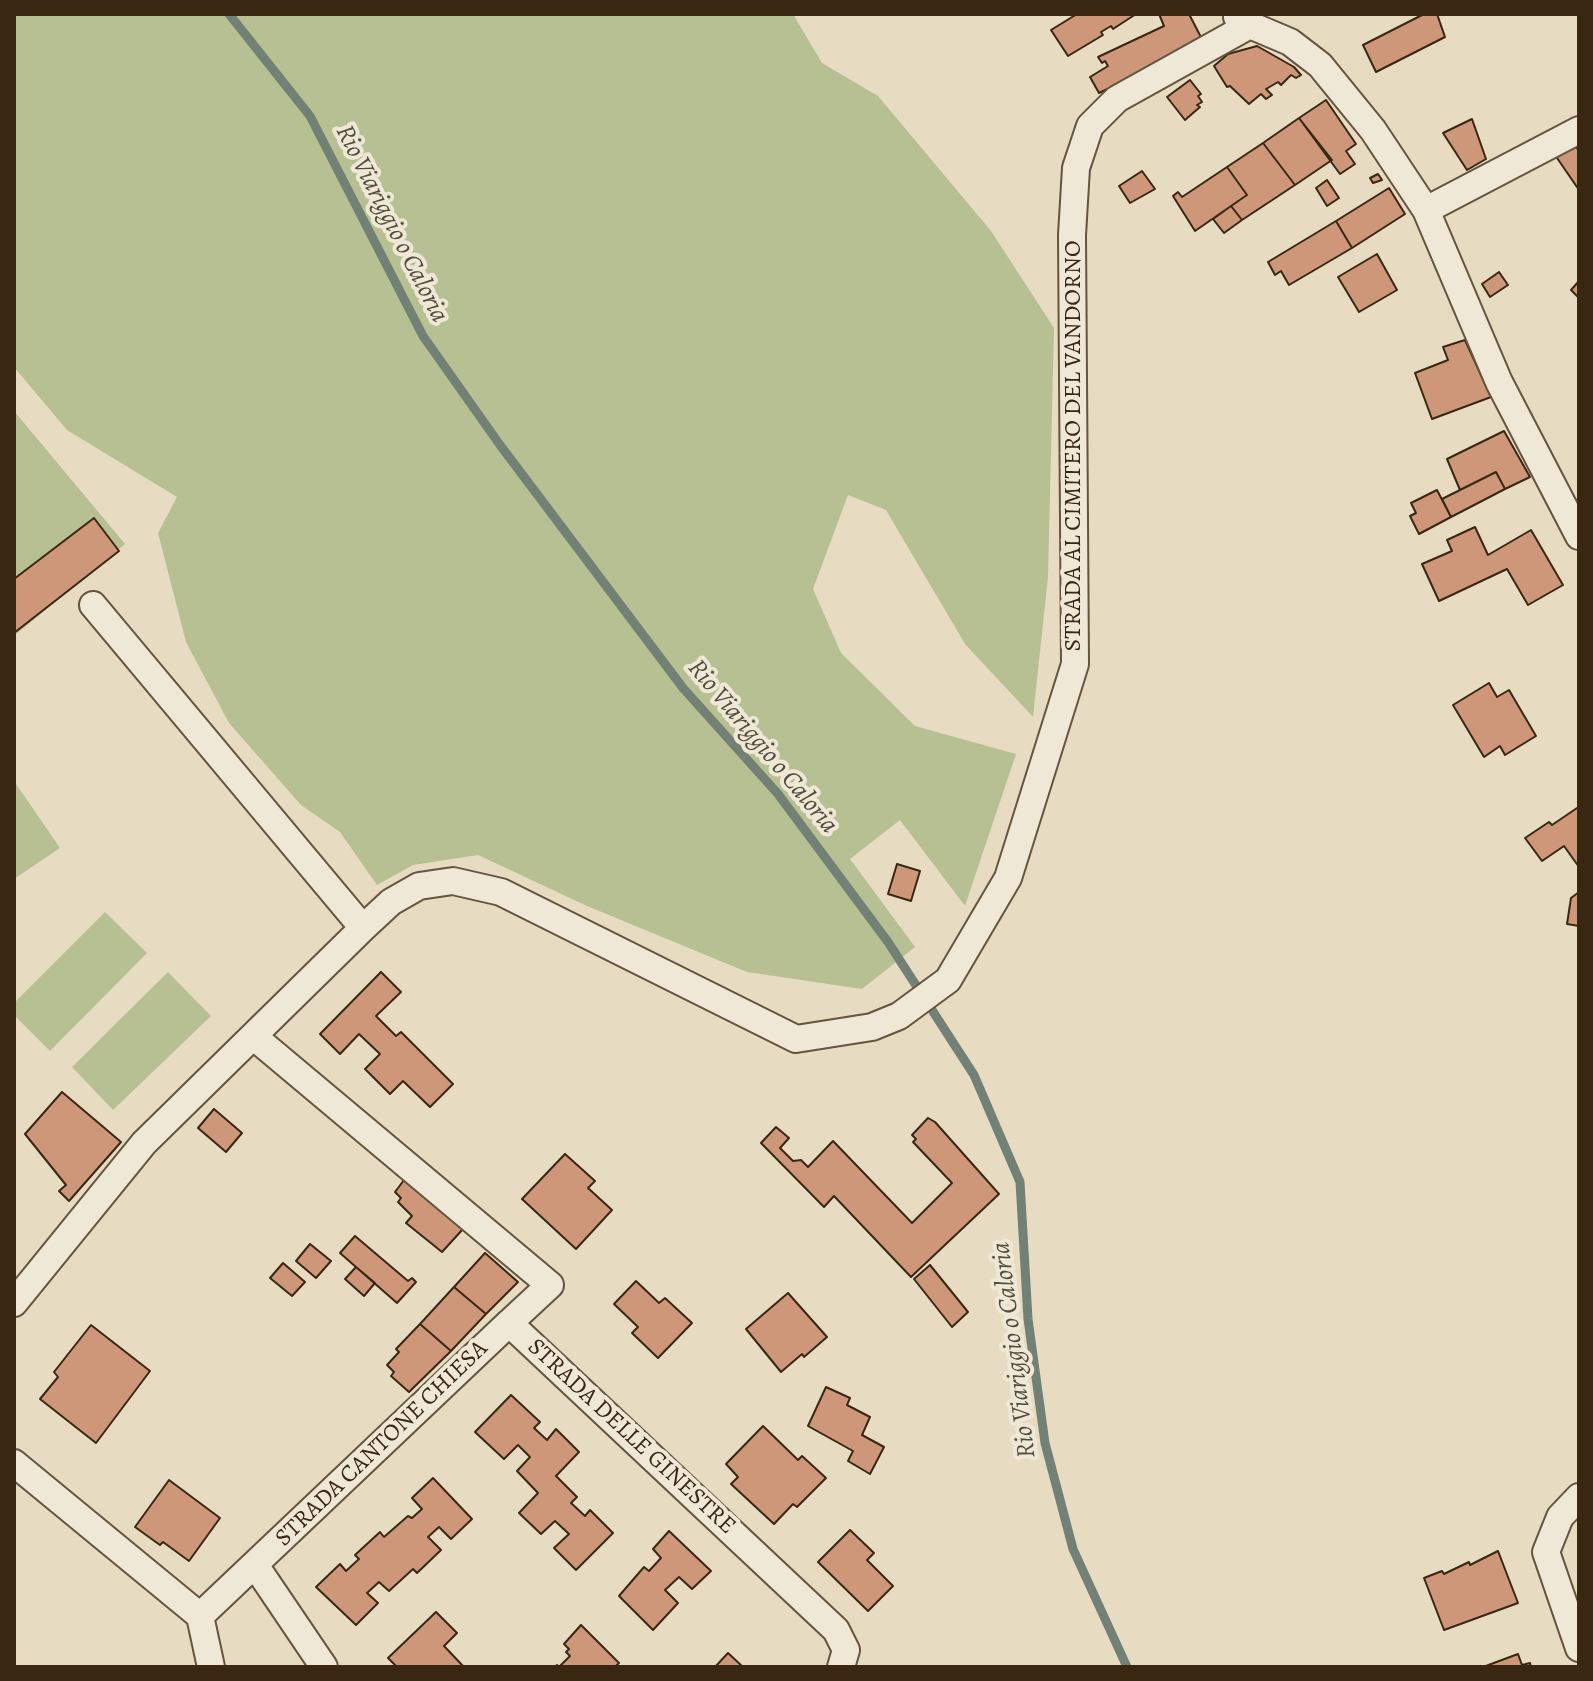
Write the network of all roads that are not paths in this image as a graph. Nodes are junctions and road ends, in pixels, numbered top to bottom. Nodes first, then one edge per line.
1 (1242, 20) edge
2 (1579, 130) edge
3 (1426, 210) junction
4 (1579, 536) edge
5 (93, 605) dead end
6 (363, 928) junction
7 (253, 1036) junction
8 (14, 1303) edge
9 (509, 1323) junction
10 (14, 1463) edge
11 (1579, 1497) edge
12 (255, 1565) junction
13 (200, 1616) junction
14 (1579, 1648) edge
15 (211, 1667) edge
16 (324, 1667) edge
17 (841, 1667) edge

1 - 3 street
1 - 6 street, STRADA AL CIMITERO DEL VANDORNO
2 - 3 street
3 - 4 street
5 - 6 street
6 - 7 street
7 - 8 street
7 - 9 street, STRADA DELLE GINESTRE
9 - 12 street, STRADA CANTONE CHIESA
9 - 17 street, STRADA DELLE GINESTRE
10 - 13 street
11 - 14 street
12 - 13 street, STRADA CANTONE CHIESA
12 - 16 street, STRADA CANTONE CHIESA
13 - 15 street

